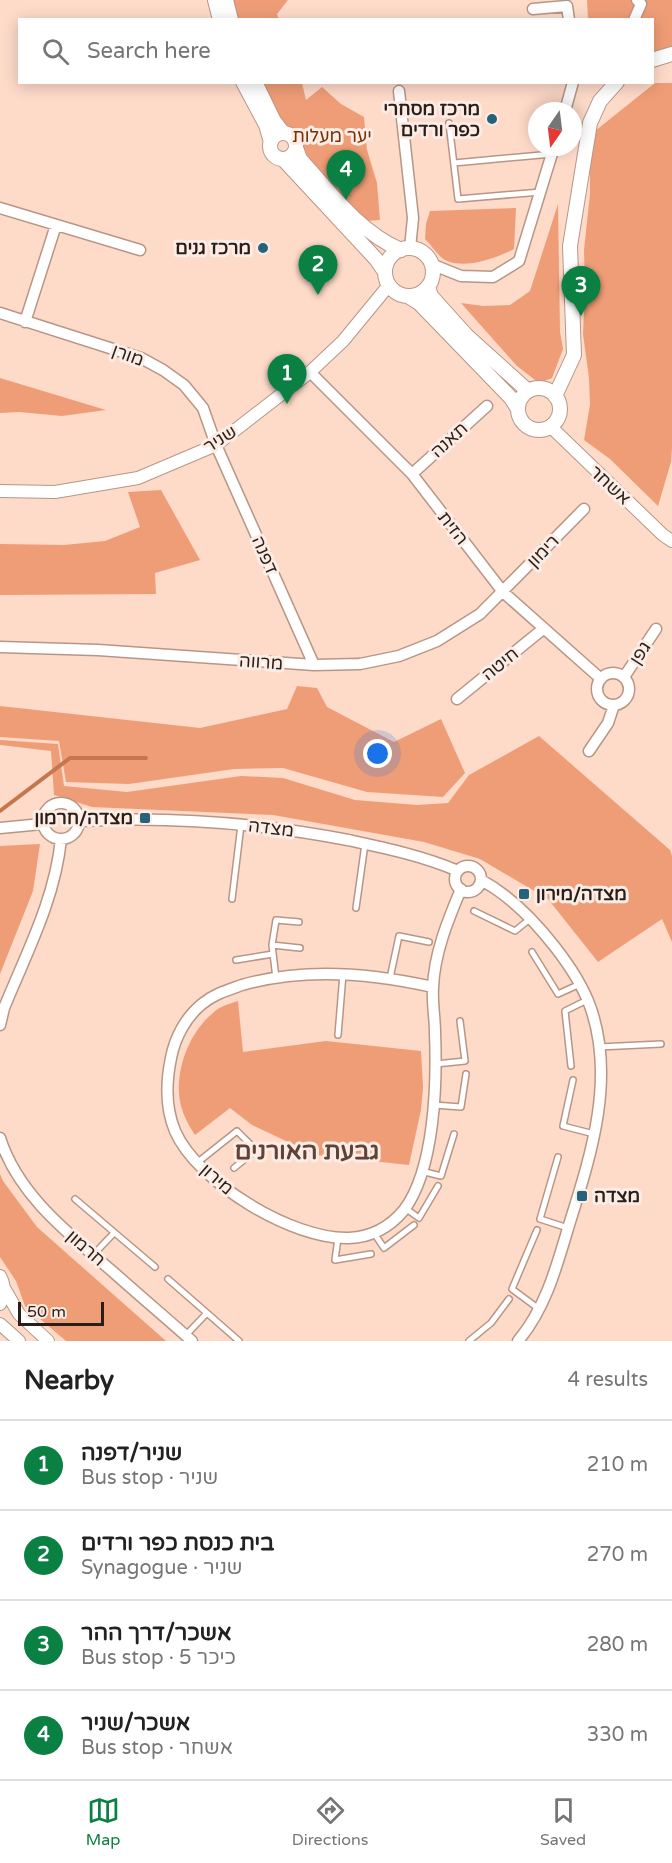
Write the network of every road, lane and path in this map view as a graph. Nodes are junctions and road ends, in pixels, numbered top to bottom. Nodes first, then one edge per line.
1 (215, 0) edge
2 (226, 0) edge
3 (637, 0) edge
4 (533, 9) dead end
5 (220, 18) edge
6 (230, 18) edge
7 (569, 18) edge
8 (635, 18) edge
9 (672, 54) edge
10 (654, 59) edge
11 (244, 84) edge
12 (256, 84) edge
13 (572, 84) edge
14 (614, 84) edge
15 (399, 91) dead end
16 (567, 102) edge
17 (449, 123) dead end
18 (283, 134) junction
19 (271, 142) junction
20 (296, 148) junction
21 (528, 154) edge
22 (552, 156) edge
23 (283, 159) junction
24 (454, 163) junction
25 (541, 192) junction
26 (0, 208) edge
27 (56, 225) junction
28 (405, 249) junction
29 (140, 250) dead end
30 (431, 264) junction
31 (387, 279) junction
32 (428, 287) junction
33 (408, 296) junction
34 (0, 314) edge
35 (25, 322) junction
36 (310, 372) junction
37 (528, 391) junction
38 (555, 396) junction
39 (487, 406) dead end
40 (518, 409) junction
41 (550, 426) junction
42 (216, 445) junction
43 (412, 474) junction
44 (0, 491) edge
45 (584, 509) dead end
46 (672, 542) edge
47 (503, 592) junction
48 (543, 629) junction
49 (656, 629) dead end
50 (0, 647) edge
51 (314, 666) junction
52 (624, 677) junction
53 (601, 679) junction
54 (457, 699) dead end
55 (614, 705) junction
56 (589, 752) dead end
57 (79, 821) junction
58 (42, 824) junction
59 (241, 825) junction
60 (0, 828) edge
61 (61, 839) junction
62 (365, 844) junction
63 (458, 871) junction
64 (481, 880) junction
65 (460, 889) junction
66 (232, 899) dead end
67 (356, 908) dead end
68 (474, 911) dead end
69 (531, 918) junction
70 (300, 922) dead end
71 (429, 942) dead end
72 (272, 945) junction
73 (300, 948) dead end
74 (532, 952) dead end
75 (273, 954) junction
76 (236, 960) dead end
77 (343, 975) junction
78 (276, 978) junction
79 (390, 978) junction
80 (579, 984) junction
81 (433, 987) junction
82 (587, 1000) junction
83 (460, 1021) dead end
84 (0, 1025) edge
85 (338, 1035) dead end
86 (661, 1044) dead end
87 (599, 1047) junction
88 (436, 1064) junction
89 (571, 1066) dead end
90 (466, 1074) dead end
91 (573, 1080) dead end
92 (434, 1105) junction
93 (454, 1134) dead end
94 (594, 1134) junction
95 (0, 1138) edge
96 (558, 1157) dead end
97 (198, 1162) junction
98 (234, 1168) dead end
99 (421, 1171) junction
100 (438, 1186) dead end
101 (75, 1199) dead end
102 (405, 1209) junction
103 (414, 1226) dead end
104 (568, 1228) junction
105 (537, 1230) dead end
106 (114, 1233) junction
107 (374, 1233) junction
108 (338, 1238) junction
109 (371, 1254) dead end
110 (93, 1255) junction
111 (155, 1267) dead end
112 (168, 1280) dead end
113 (2, 1282) edge
114 (509, 1299) dead end
115 (0, 1304) edge
116 (539, 1309) junction
117 (207, 1313) junction
118 (0, 1324) edge
119 (189, 1338) edge
120 (19, 1341) edge
121 (48, 1341) edge
122 (239, 1341) edge
123 (469, 1341) edge
124 (518, 1341) edge

1 - 5 main road
2 - 6 main road
3 - 8 street
4 - 7 street
9 - 10 main road
11 - 19 main road
12 - 18 main road
13 - 16 street
14 - 38 main road
15 - 28 street
17 - 24 lane
18 - 19 main road
18 - 20 main road
19 - 23 main road
20 - 23 main road
20 - 28 main road
21 - 24 lane
22 - 25 street
23 - 31 main road
24 - 25 lane
25 - 30 street
26 - 27 street
27 - 29 street
27 - 35 street
28 - 30 main road
28 - 31 main road
30 - 32 main road
31 - 33 main road
31 - 36 street, שניר
32 - 33 main road
32 - 37 main road
33 - 40 main road
34 - 35 street, מורן
35 - 42 street, מורן
36 - 42 street, שניר
36 - 43 street, הזית
37 - 38 main road
37 - 40 main road
38 - 41 main road
39 - 43 street, תאנה
40 - 41 main road
41 - 46 street, אשחר
42 - 44 street, שניר
42 - 51 street, דפנה
43 - 47 street, הזית
45 - 47 street, רימון
47 - 48 street, הזית
47 - 51 street, מרווה
48 - 53 street, הזית
48 - 54 street, חיטה
49 - 52 street, גפן
50 - 51 street, מרווה
52 - 53 street
52 - 55 street
53 - 55 street
55 - 56 street
57 - 58 street
57 - 59 street, מצדה
57 - 61 street
58 - 60 street
58 - 61 street
59 - 62 street, מצדה
59 - 66 lane
61 - 84 street
62 - 63 street, מצדה
62 - 67 lane
63 - 64 street
63 - 65 street
64 - 65 street
64 - 69 street
65 - 81 street, מירון
68 - 69 lane
69 - 80 street
70 - 72 lane
71 - 79 lane
72 - 73 lane
72 - 75 lane
74 - 80 lane
75 - 76 lane
75 - 78 lane
77 - 78 street, מירון
77 - 79 street, מירון
77 - 85 lane
78 - 97 street, מירון
79 - 81 street, מירון
80 - 82 street
81 - 88 street, מירון
82 - 87 street
82 - 89 lane
83 - 88 lane
86 - 87 lane
87 - 94 street
88 - 92 street, מירון
90 - 92 lane
91 - 94 lane
92 - 99 street, מירון
93 - 99 lane
94 - 104 street
95 - 110 street, חרמון
96 - 104 lane
97 - 98 lane
97 - 108 street, מירון
99 - 102 street, מירון
100 - 102 lane
101 - 106 lane
102 - 107 street, מירון
103 - 107 lane
104 - 116 street
105 - 116 lane
106 - 110 lane
106 - 111 lane
107 - 108 street, מירון
108 - 109 lane
110 - 119 street, חרמון
112 - 117 lane
113 - 115 street
113 - 121 street
114 - 123 lane
116 - 124 street
117 - 119 lane
117 - 122 lane
118 - 120 street

